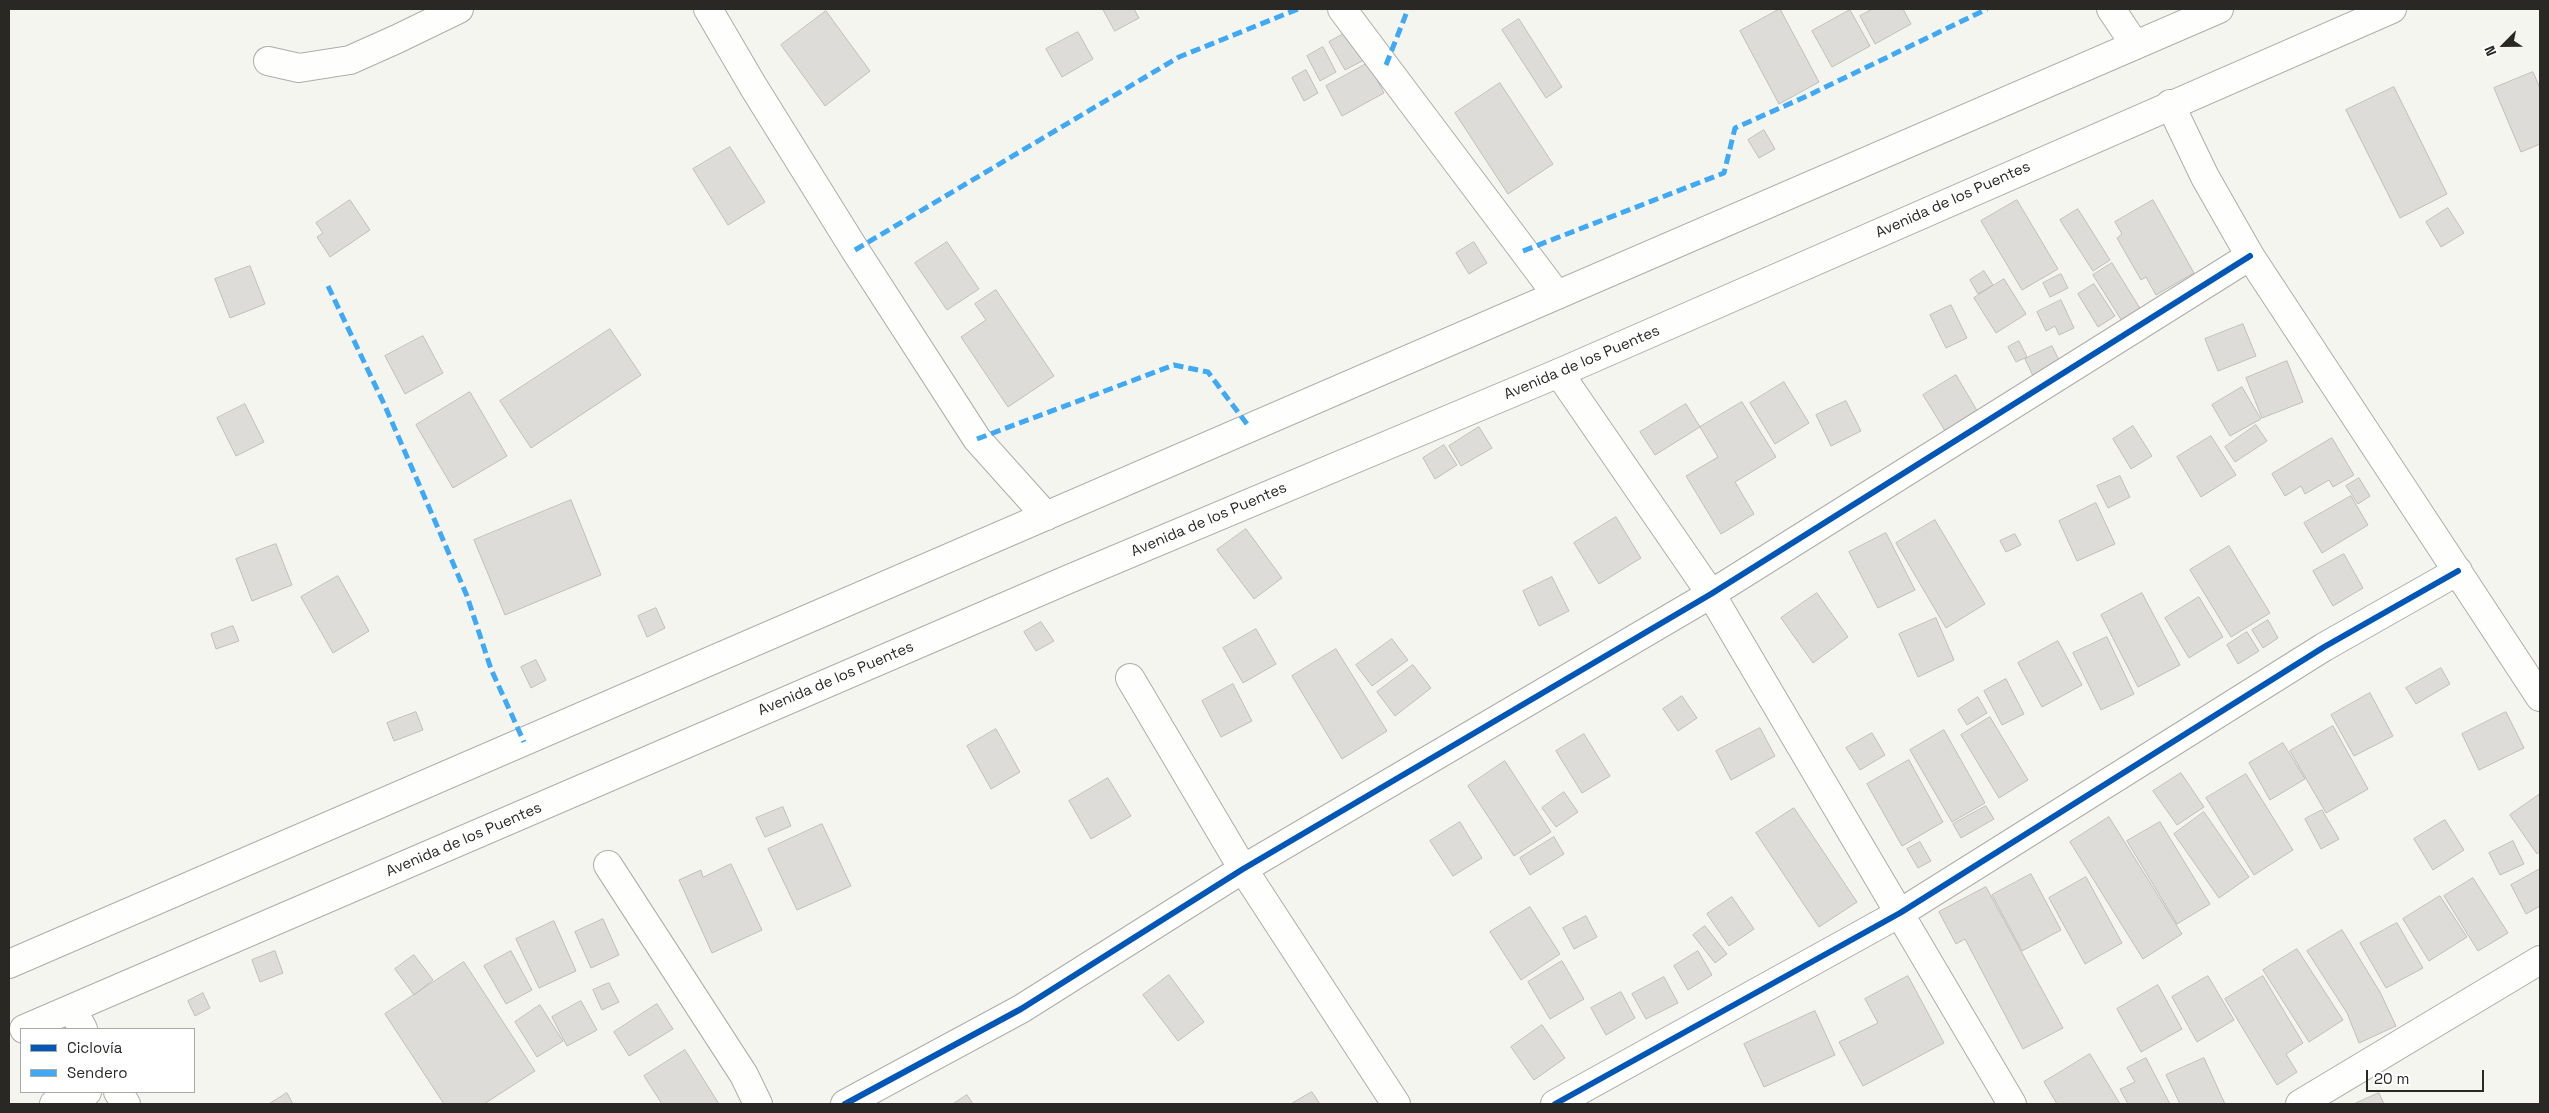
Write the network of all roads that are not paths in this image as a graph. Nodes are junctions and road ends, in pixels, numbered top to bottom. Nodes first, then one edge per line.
1 (459, 9) edge
2 (708, 9) edge
3 (1342, 9) edge
4 (2111, 9) edge
5 (2219, 9) edge
6 (2392, 9) edge
7 (2135, 45) junction
8 (268, 61) dead end
9 (2170, 104) junction
10 (2250, 256) junction
11 (1557, 295) junction
12 (1559, 374) junction
13 (1046, 516) junction
14 (2458, 571) junction
15 (1710, 594) junction
16 (1130, 678) dead end
17 (2540, 697) edge
18 (608, 865) dead end
19 (1243, 869) junction
20 (1900, 913) junction
21 (2540, 960) edge
22 (9, 964) edge
23 (78, 1019) edge
24 (33, 1028) edge
25 (84, 1093) edge
26 (119, 1093) edge
27 (54, 1104) edge
28 (126, 1104) edge
29 (758, 1104) edge
30 (845, 1104) edge
31 (1396, 1104) edge
32 (1555, 1104) edge
33 (2012, 1104) edge
34 (2300, 1104) edge

1 - 8 street
2 - 13 street
3 - 11 street
4 - 7 street
5 - 7 street
6 - 9 street, Avenida de los Puentes
7 - 11 street
9 - 10 street
9 - 12 street, Avenida de los Puentes
10 - 14 street
10 - 15 street
11 - 13 street
12 - 15 street
12 - 23 street, Avenida de los Puentes
13 - 22 street
14 - 17 street
14 - 20 street
15 - 19 street
15 - 20 street
16 - 19 street
18 - 29 street
19 - 30 street
19 - 31 street
20 - 32 street
20 - 33 street
21 - 34 street
23 - 24 street, Avenida de los Puentes
25 - 27 street
26 - 28 street

